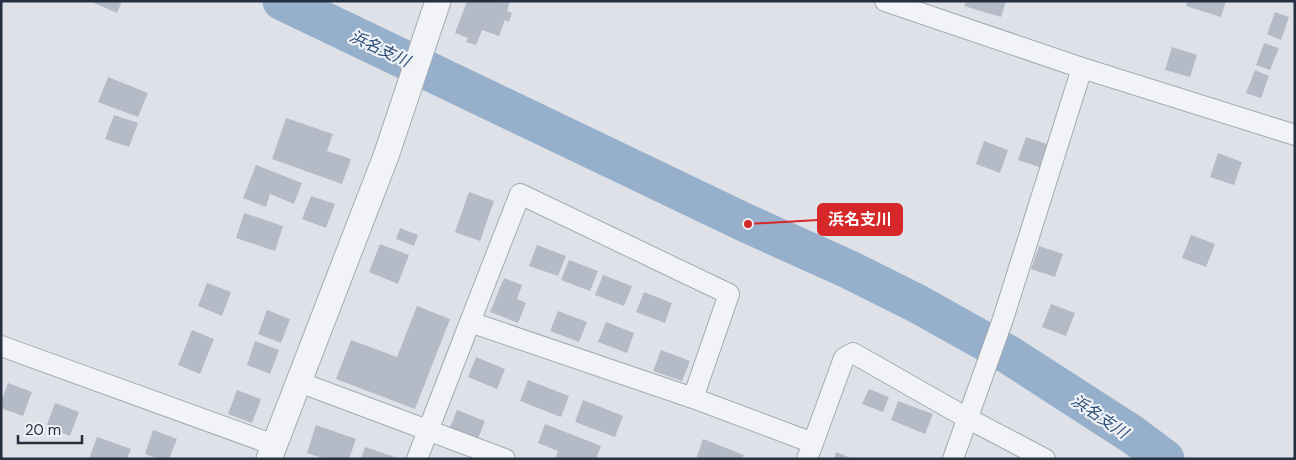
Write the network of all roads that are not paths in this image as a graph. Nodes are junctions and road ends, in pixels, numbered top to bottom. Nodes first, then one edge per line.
1 (438, 1) edge
2 (885, 1) edge
3 (906, 4) edge
4 (1082, 68) junction
5 (1295, 135) edge
6 (470, 322) junction
7 (1, 346) edge
8 (299, 382) junction
9 (693, 398) junction
10 (967, 418) junction
11 (428, 430) junction
12 (810, 451) edge
13 (272, 452) edge
14 (417, 459) edge
15 (505, 459) edge
16 (953, 459) edge
17 (1045, 459) edge

1 - 8 street
2 - 3 street
3 - 4 street
4 - 5 street
4 - 10 street
6 - 9 street
6 - 9 street
6 - 11 street
7 - 13 street
8 - 11 street
8 - 13 street
9 - 12 street
10 - 12 street
10 - 16 street
10 - 17 street
11 - 14 street
11 - 15 street

